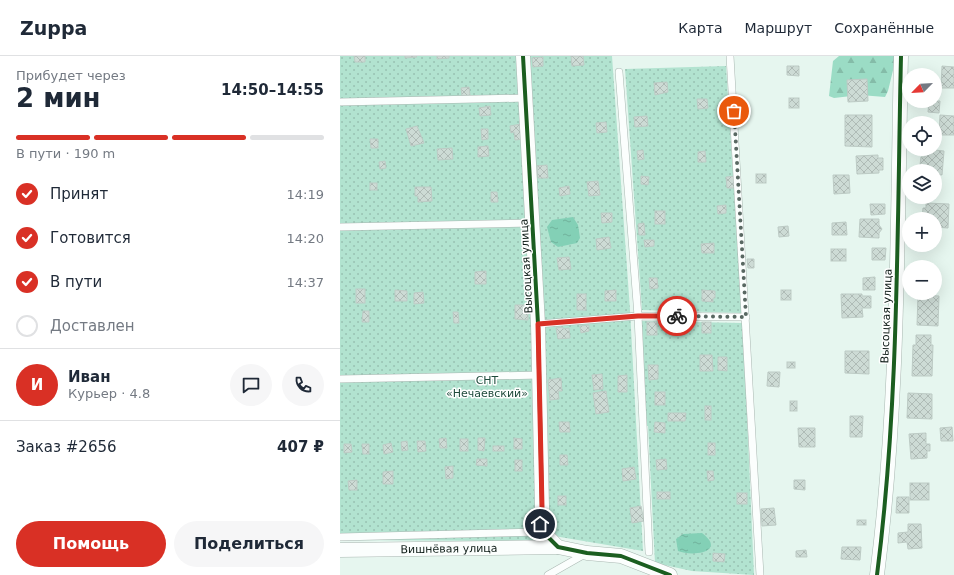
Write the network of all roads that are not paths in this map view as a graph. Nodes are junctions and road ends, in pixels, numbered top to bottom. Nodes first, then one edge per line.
1 (523, 56) edge
2 (730, 56) edge
3 (901, 56) edge
4 (619, 72) dead end
5 (526, 98) junction
6 (340, 102) edge
7 (532, 223) junction
8 (340, 227) edge
9 (638, 316) junction
10 (746, 317) junction
11 (538, 324) junction
12 (540, 375) junction
13 (340, 379) edge
14 (542, 528) junction
15 (340, 537) edge
16 (558, 547) junction
17 (340, 550) edge
18 (649, 552) dead end
19 (587, 553) junction
20 (548, 575) edge
21 (670, 575) edge
22 (760, 575) edge
23 (877, 575) edge

1 - 5 street, Высоцкая улица
2 - 10 lane
3 - 23 street, Высоцкая улица
4 - 9 lane
5 - 6 lane
5 - 7 street, Высоцкая улица
7 - 8 lane
7 - 11 street, Высоцкая улица
9 - 10 lane
9 - 11 lane
9 - 18 lane
10 - 22 lane
11 - 12 street, Высоцкая улица
12 - 13 lane
12 - 14 street, Высоцкая улица
14 - 15 lane
14 - 16 street
16 - 17 street, Вишнёвая улица
16 - 19 street, Вишнёвая улица
19 - 20 lane
19 - 21 street, Вишнёвая улица

